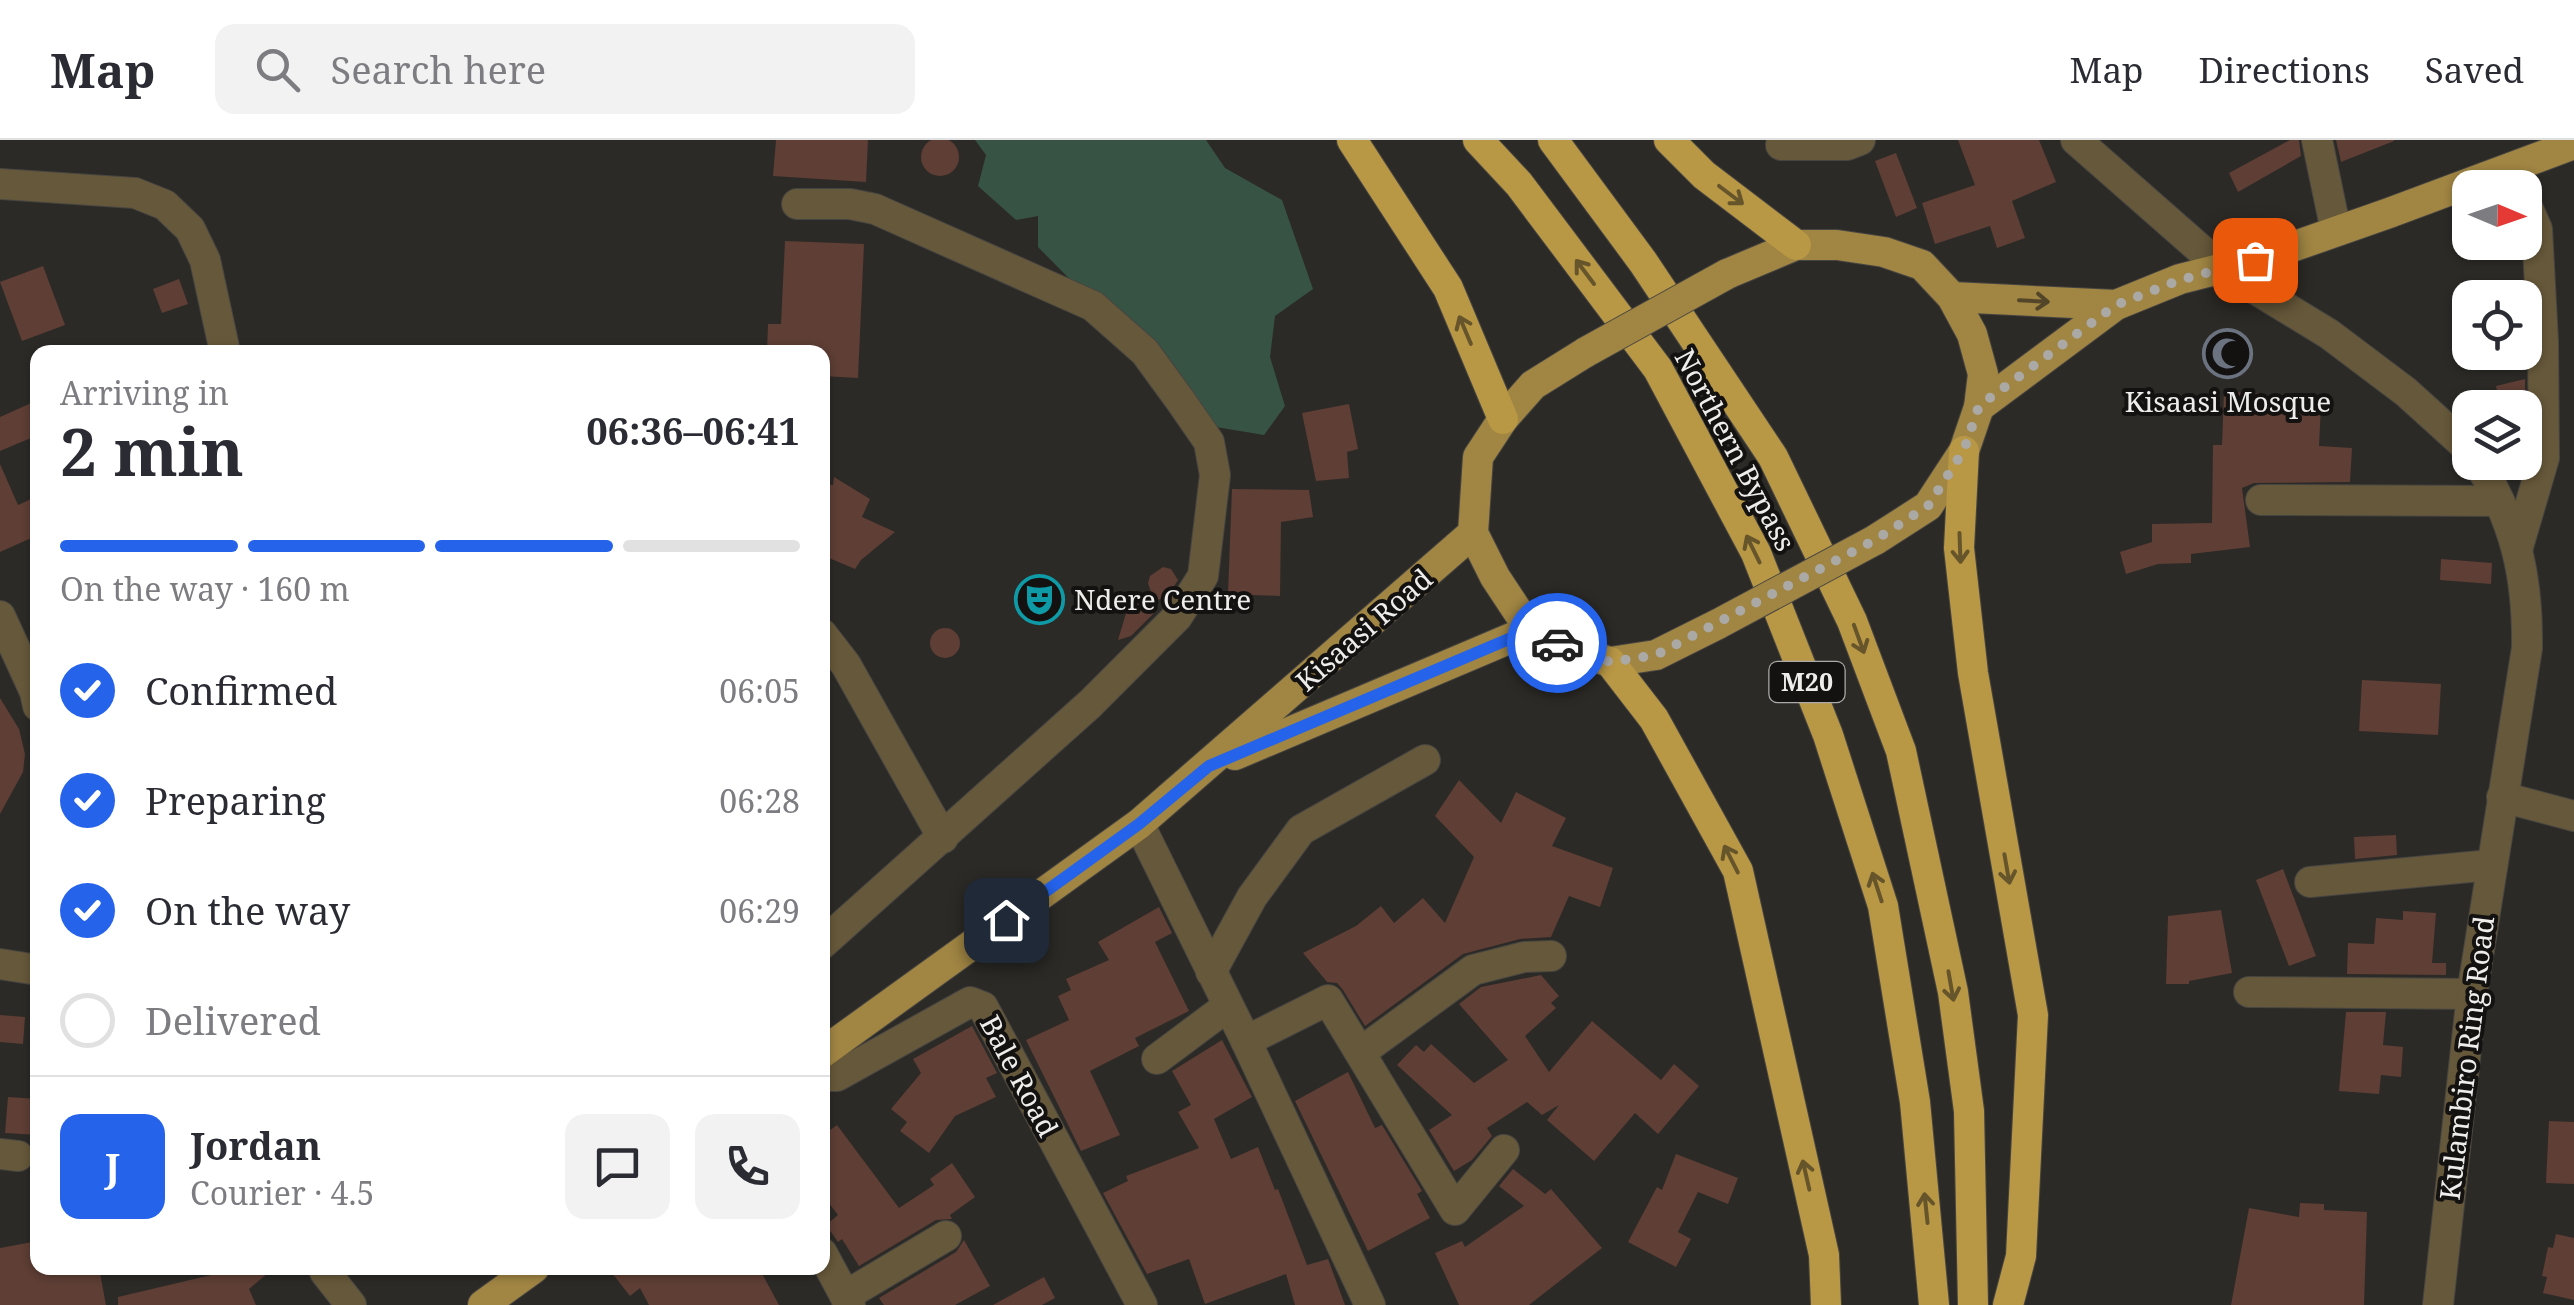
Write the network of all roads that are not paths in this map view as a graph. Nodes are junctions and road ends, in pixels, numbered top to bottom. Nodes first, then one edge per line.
1 (1352, 140) edge
2 (1478, 140) edge
3 (1553, 140) edge
4 (1670, 140) edge
5 (1860, 140) edge
6 (2076, 140) edge
7 (2318, 140) edge
8 (1781, 144) dead end
9 (2574, 144) edge
10 (2528, 170) edge
11 (0, 184) edge
12 (2452, 196) edge
13 (797, 204) dead end
14 (2336, 231) junction
15 (1796, 245) junction
16 (2539, 260) edge
17 (2224, 270) junction
18 (1952, 297) junction
19 (2116, 305) junction
20 (223, 345) edge
21 (1979, 406) junction
22 (1503, 420) junction
23 (2452, 434) edge
24 (1964, 450) junction
25 (2488, 480) edge
26 (2261, 500) dead end
27 (2500, 501) junction
28 (1473, 533) junction
29 (2517, 550) junction
30 (0, 616) edge
31 (1530, 630) junction
32 (830, 644) edge
33 (1610, 662) junction
34 (30, 681) edge
35 (1425, 760) dead end
36 (1209, 766) junction
37 (2501, 804) junction
38 (2574, 816) edge
39 (1139, 824) junction
40 (943, 838) junction
41 (2492, 865) junction
42 (2310, 882) dead end
43 (830, 937) edge
44 (1551, 956) dead end
45 (0, 964) edge
46 (30, 969) edge
47 (1211, 972) junction
48 (2249, 992) dead end
49 (2472, 994) junction
50 (1228, 1006) junction
51 (1246, 1041) junction
52 (830, 1047) edge
53 (1361, 1052) junction
54 (1157, 1059) dead end
55 (830, 1076) edge
56 (1504, 1150) dead end
57 (946, 1236) dead end
58 (830, 1267) edge
59 (327, 1275) edge
60 (524, 1275) edge
61 (848, 1300) edge
62 (351, 1305) edge
63 (483, 1305) edge
64 (1142, 1305) edge
65 (1370, 1305) edge
66 (1826, 1305) edge
67 (1934, 1305) edge
68 (1973, 1305) edge
69 (2008, 1305) edge
70 (2438, 1305) edge

22 -> 1 highway
67 -> 2 highway, Northern Bypass / M20
3 -> 68 highway, Northern Bypass / M20
4 -> 15 highway
5 - 8 street
6 - 17 street
7 - 14 street
9 - 10 main road
11 - 20 street
12 - 14 main road
13 - 40 street
14 - 17 main road
15 - 18 main road
15 - 22 main road, bridge
16 - 29 street
17 - 19 main road
17 - 23 street
18 -> 19 main road
18 - 21 main road
19 - 21 main road
21 - 24 main road
22 - 28 main road
24 - 33 main road, bridge
24 -> 69 highway
25 - 27 street, Kulambiro Ring Road
26 - 27 street
27 - 29 street, Kulambiro Ring Road
28 - 31 main road
28 - 36 main road, Kisaasi Road
29 - 37 street, Kulambiro Ring Road
30 - 34 street
31 - 33 main road
31 - 36 main road, Kisaasi Road
32 - 40 street
66 -> 33 highway
35 - 47 street
36 - 39 main road, Kisaasi Road
37 - 38 street
37 - 41 street, Kulambiro Ring Road
39 - 47 street
39 - 52 main road, Kisaasi Road
40 - 43 street
41 - 42 street
41 - 49 street, Kulambiro Ring Road
44 - 53 street
45 - 46 street
47 - 50 street
48 - 49 street
49 - 70 street, Kulambiro Ring Road
50 - 51 street
50 - 54 street
51 - 53 street
51 - 65 street
53 - 56 street
55 - 64 street, Bale Road
57 - 61 street
58 - 61 street
59 - 62 street
60 - 63 main road

